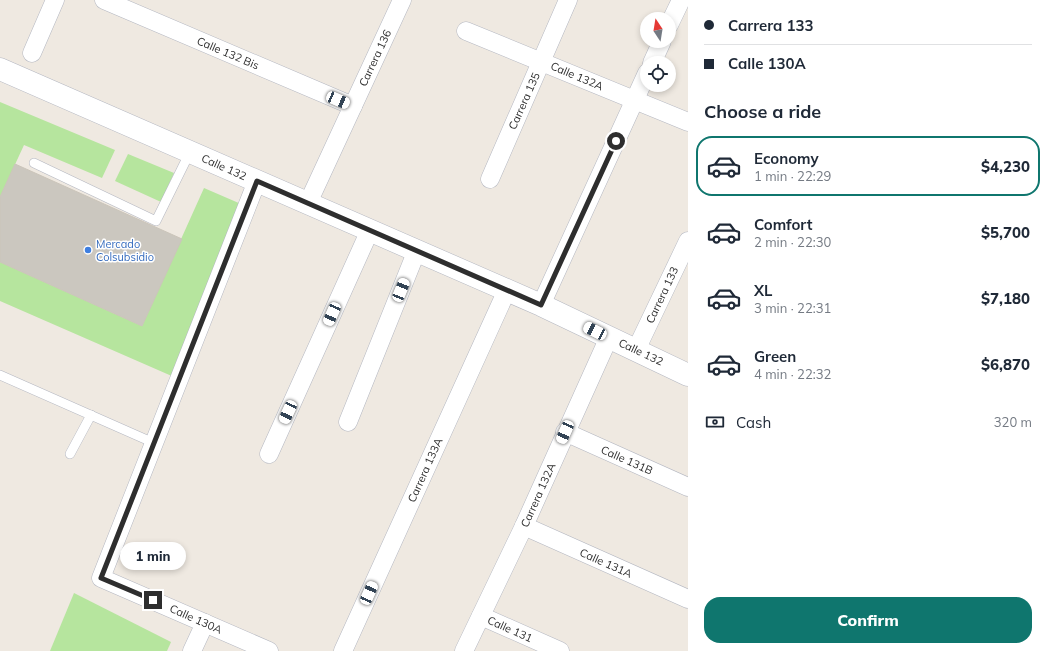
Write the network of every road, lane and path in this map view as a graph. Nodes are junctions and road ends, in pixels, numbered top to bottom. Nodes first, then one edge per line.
1 (55, 0) edge
2 (104, 0) edge
3 (402, 0) edge
4 (568, 0) edge
5 (466, 31) dead end
6 (32, 53) dead end
7 (541, 61) junction
8 (0, 69) edge
9 (640, 89) edge
10 (635, 100) junction
11 (353, 106) junction
12 (688, 122) edge
13 (190, 152) junction
14 (34, 163) dead end
15 (490, 179) dead end
16 (257, 181) junction
17 (308, 204) junction
18 (370, 230) junction
19 (688, 241) edge
20 (417, 250) junction
21 (507, 290) junction
22 (541, 305) junction
23 (609, 337) junction
24 (636, 350) junction
25 (0, 375) edge
26 (688, 375) edge
27 (91, 415) junction
28 (348, 422) dead end
29 (565, 432) junction
30 (154, 443) junction
31 (70, 454) dead end
32 (268, 454) dead end
33 (688, 487) edge
34 (524, 526) junction
35 (688, 600) edge
36 (481, 616) junction
37 (205, 623) junction
38 (192, 651) edge
39 (268, 651) edge
40 (343, 651) edge
41 (464, 651) edge
42 (560, 651) edge

1 - 6 street
2 - 11 street, Calle 132 Bis
3 - 11 street, Carrera 136
4 - 7 street, Carrera 135
5 - 7 street, Calle 132A
7 - 10 street, Calle 132A
7 - 15 street, Carrera 135
8 - 13 street, Calle 132
9 - 10 street
10 - 12 street, Calle 132A
10 - 22 street
11 - 17 street, Carrera 136
13 - 14 lane
13 - 16 street, Calle 132
16 - 17 street, Calle 132
16 - 30 street
17 - 18 street, Calle 132
18 - 20 street, Calle 132
18 - 32 street
19 - 24 street, Carrera 133
20 - 21 street, Calle 132
20 - 28 street
21 - 22 street, Calle 132
21 - 40 street, Carrera 133A
22 - 23 street, Calle 132
23 - 24 street, Calle 132
23 - 29 street, Carrera 132A
24 - 26 street, Calle 132
25 - 27 lane
27 - 30 lane
27 - 31 lane
29 - 33 street, Calle 131B
29 - 34 street, Carrera 132A
30 - 37 street, Calle 130A
34 - 35 street, Calle 131A
34 - 36 street, Carrera 132A
36 - 41 street, Carrera 132A
36 - 42 street, Calle 131
37 - 38 street
37 - 39 street, Calle 130A

